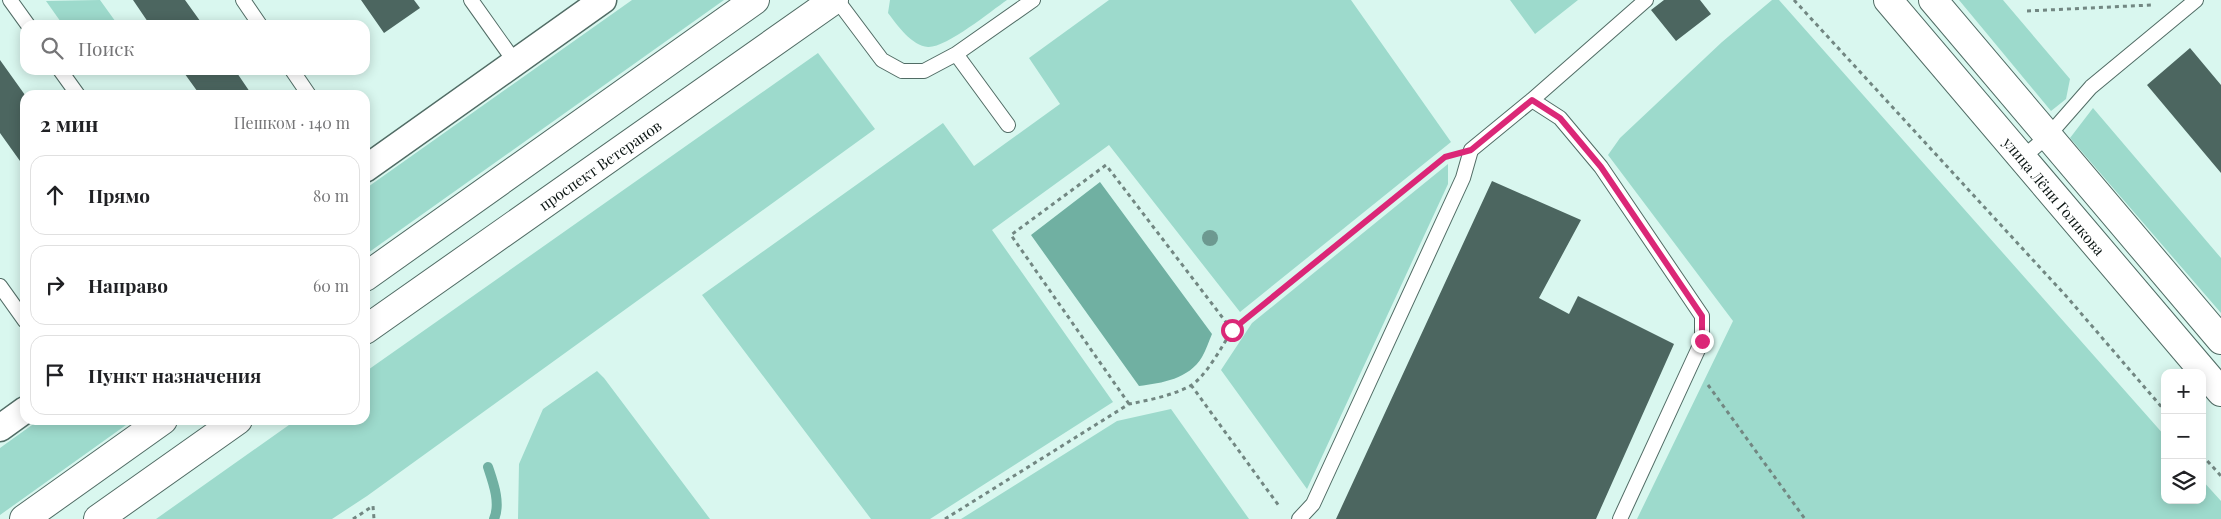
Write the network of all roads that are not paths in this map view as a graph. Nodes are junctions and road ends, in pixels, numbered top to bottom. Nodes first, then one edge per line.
1 (10, 0) edge
2 (242, 0) edge
3 (471, 0) edge
4 (602, 0) edge
5 (755, 0) edge
6 (835, 0) edge
7 (1032, 0) edge
8 (1646, 0) edge
9 (1888, 0) edge
10 (1933, 0) edge
11 (2194, 1) edge
12 (24, 20) edge
13 (256, 20) edge
14 (956, 54) junction
15 (515, 62) junction
16 (64, 75) edge
17 (295, 75) edge
18 (74, 90) edge
19 (306, 90) edge
20 (1532, 100) junction
21 (1008, 125) dead end
22 (2048, 136) junction
23 (2022, 158) junction
24 (370, 165) edge
25 (370, 273) edge
26 (0, 286) edge
27 (20, 314) edge
28 (370, 326) edge
29 (2221, 340) edge
30 (2221, 392) edge
31 (20, 414) edge
32 (156, 425) edge
33 (231, 425) edge
34 (0, 428) edge
35 (24, 519) edge
36 (98, 519) edge
37 (1299, 519) edge
38 (1620, 519) edge

1 - 12 lane
2 - 13 lane
3 - 15 lane
4 - 15 street
5 - 25 main road
6 - 14 lane
6 - 28 main road, проспект Ветеранов
7 - 14 lane
8 - 20 lane
9 - 23 main road, улица Лёни Голикова
10 - 22 main road
11 - 22 lane
14 - 21 lane
15 - 24 street
16 - 18 lane
17 - 19 lane
20 - 37 lane
20 - 38 lane
22 - 23 lane
22 - 29 main road
23 - 30 main road, улица Лёни Голикова
26 - 27 lane
31 - 34 street
32 - 35 main road
33 - 36 main road

